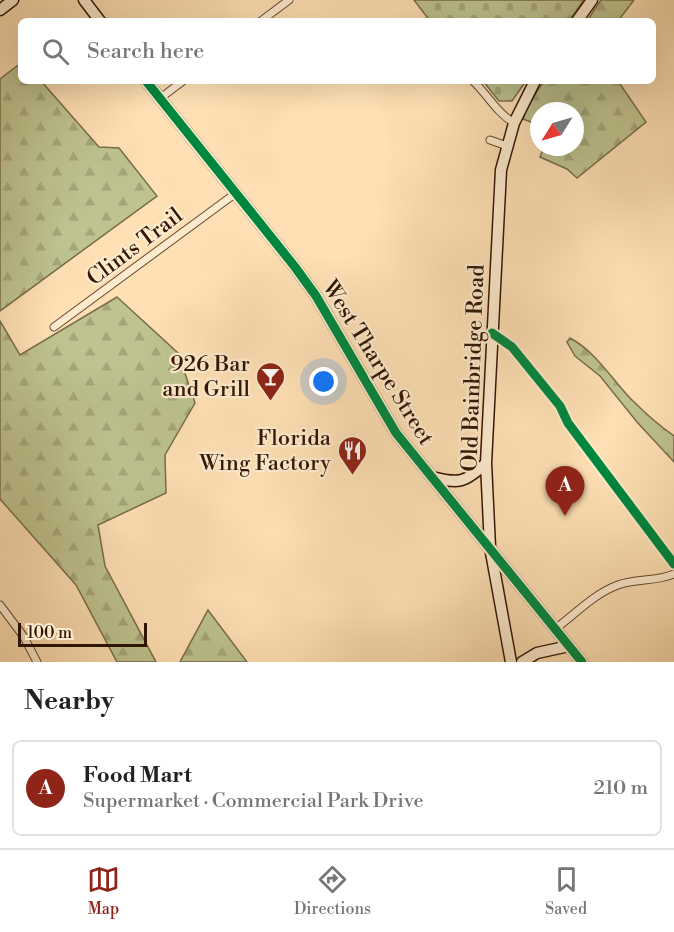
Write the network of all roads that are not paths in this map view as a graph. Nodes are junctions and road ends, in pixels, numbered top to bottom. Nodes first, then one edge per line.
1 (13, 0) edge
2 (84, 0) edge
3 (289, 0) edge
4 (592, 0) edge
5 (0, 10) edge
6 (98, 18) edge
7 (265, 18) edge
8 (580, 18) edge
9 (148, 84) edge
10 (179, 84) edge
11 (477, 84) edge
12 (534, 84) edge
13 (159, 99) junction
14 (514, 123) junction
15 (490, 140) dead end
16 (507, 146) junction
17 (236, 193) junction
18 (54, 327) dead end
19 (492, 333) junction
20 (486, 464) junction
21 (432, 477) junction
22 (490, 547) junction
23 (674, 564) edge
24 (674, 574) edge
25 (0, 605) edge
26 (555, 629) junction
27 (569, 646) junction
28 (38, 662) edge
29 (511, 662) edge
30 (522, 662) edge
31 (582, 662) edge

1 - 5 main road
2 - 6 main road
3 - 7 street
4 - 8 main road
9 - 13 main road, West Tharpe Street
10 - 13 street
11 - 14 street
12 - 14 main road, Old Bainbridge Road
13 - 17 main road, West Tharpe Street
14 - 16 main road, Old Bainbridge Road
15 - 16 street
16 - 19 main road, Old Bainbridge Road
17 - 18 street, Clints Trail
17 - 21 main road, West Tharpe Street
19 - 20 main road, Old Bainbridge Road
19 - 23 street
20 - 21 main road
20 - 22 main road, Old Bainbridge Road
21 - 22 main road, West Tharpe Street
22 - 26 main road, West Tharpe Street
22 - 29 main road, Old Bainbridge Road
24 - 26 street
25 - 28 street
26 - 27 main road, West Tharpe Street
27 - 30 main road
27 - 31 main road, West Tharpe Street

